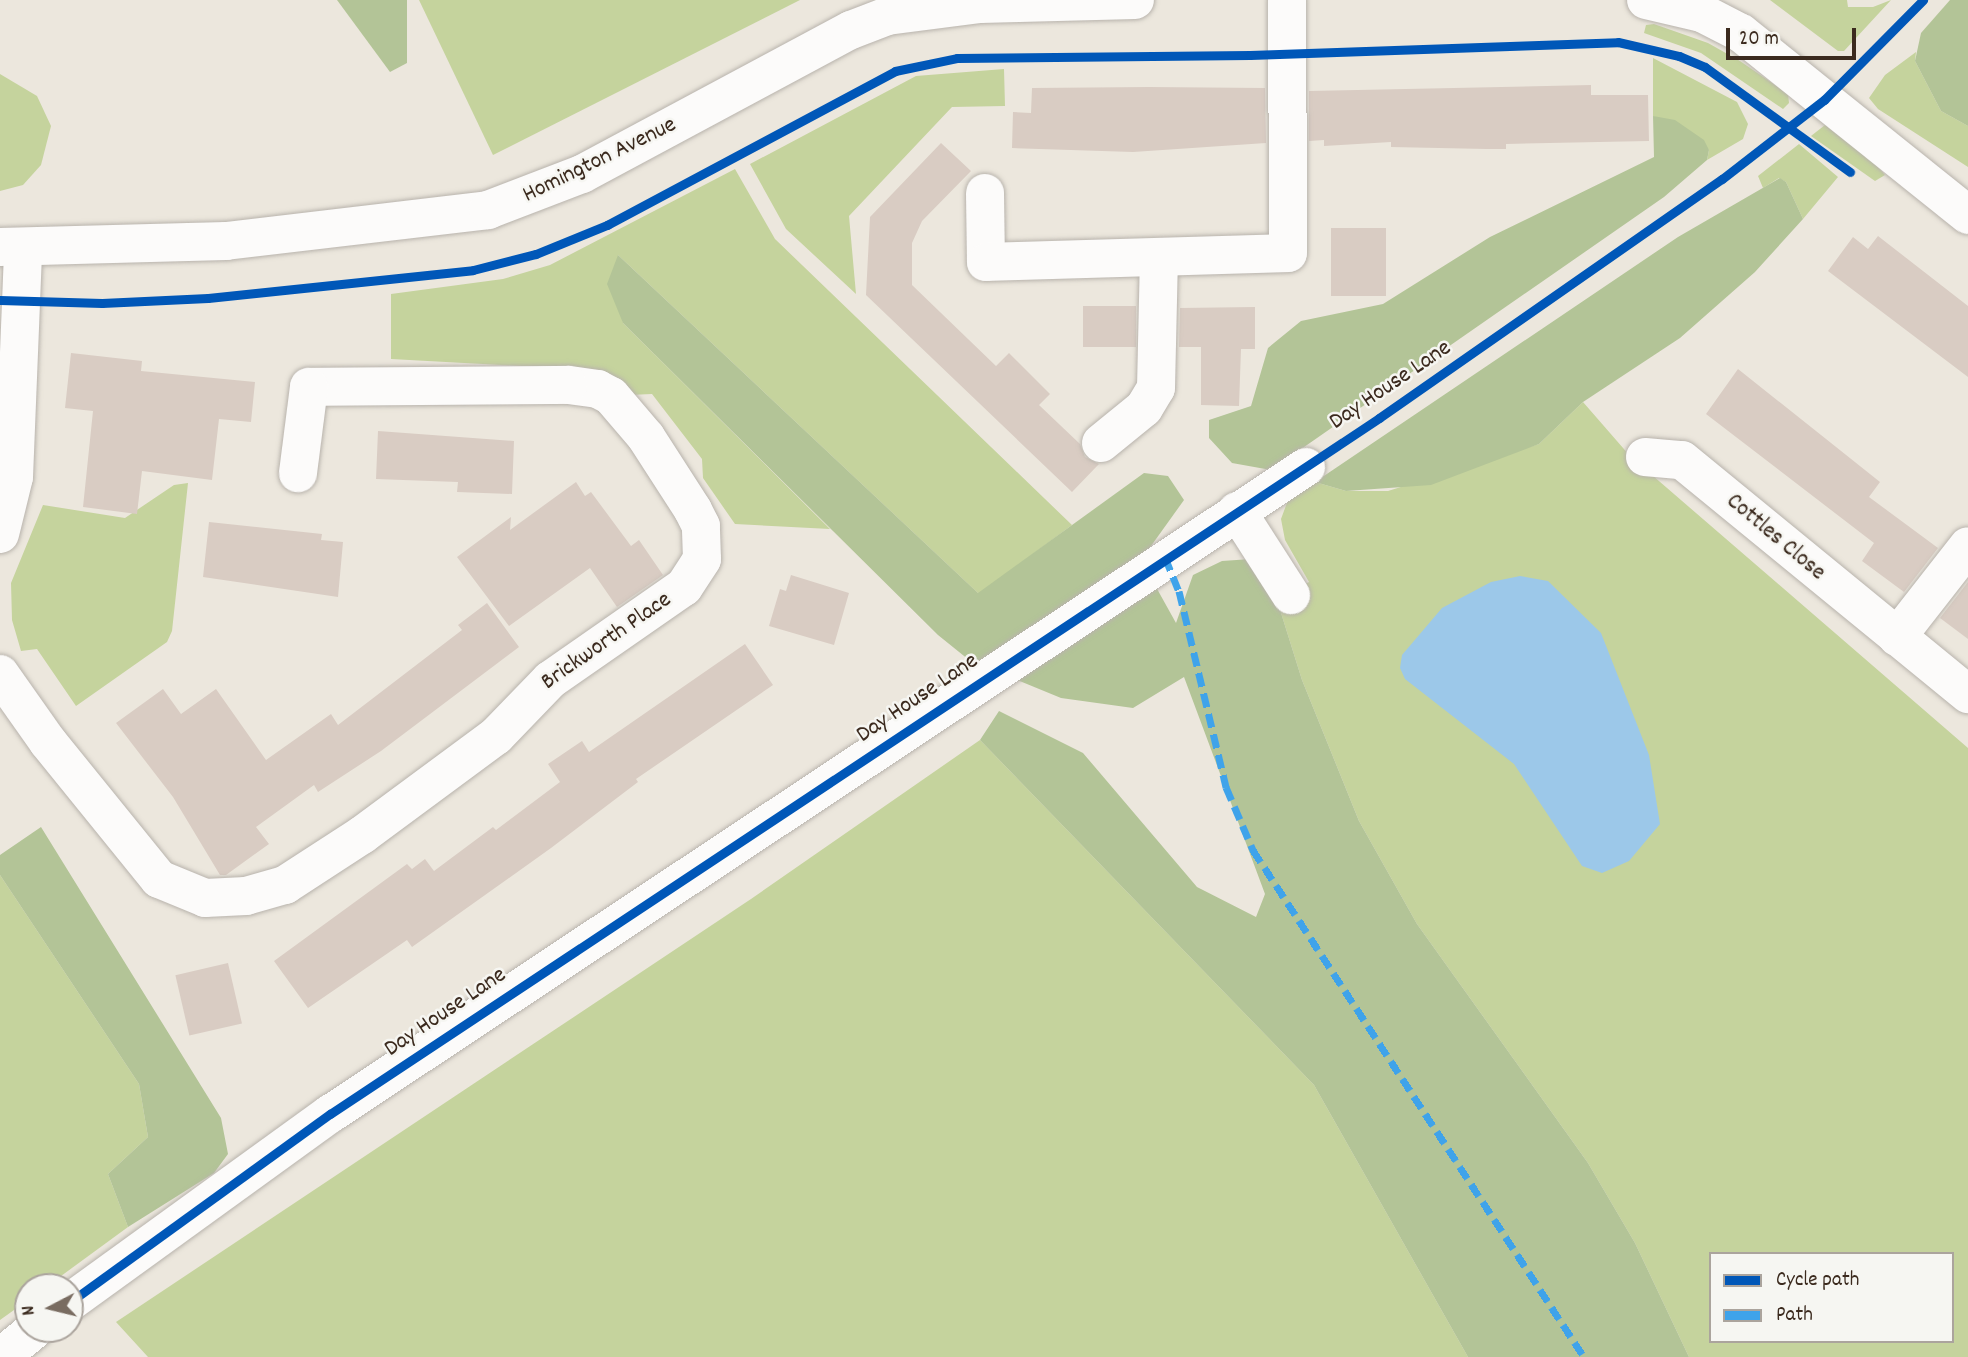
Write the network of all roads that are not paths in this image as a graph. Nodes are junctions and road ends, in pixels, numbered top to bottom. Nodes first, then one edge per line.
1 (1135, 0) edge
2 (1287, 0) edge
3 (1646, 0) edge
4 (985, 193) dead end
5 (1968, 215) edge
6 (11, 247) edge
7 (1159, 258) junction
8 (1101, 443) dead end
9 (1645, 457) dead end
10 (1306, 467) dead end
11 (298, 473) dead end
12 (1237, 511) junction
13 (0, 534) edge
14 (1968, 545) edge
15 (1291, 595) dead end
16 (1897, 637) junction
17 (0, 674) edge
18 (1968, 694) edge
19 (84, 1292) edge
20 (18, 1343) edge
21 (1, 1357) edge

1 - 6 street, Homington Avenue
2 - 7 street
3 - 5 street
4 - 7 street
6 - 13 street
7 - 8 street
9 - 16 street, Cottles Close
10 - 12 street, Day House Lane
11 - 17 street, Brickworth Place
12 - 15 street
12 - 19 street, Day House Lane
14 - 16 street
16 - 18 street, Cottles Close
20 - 21 street

